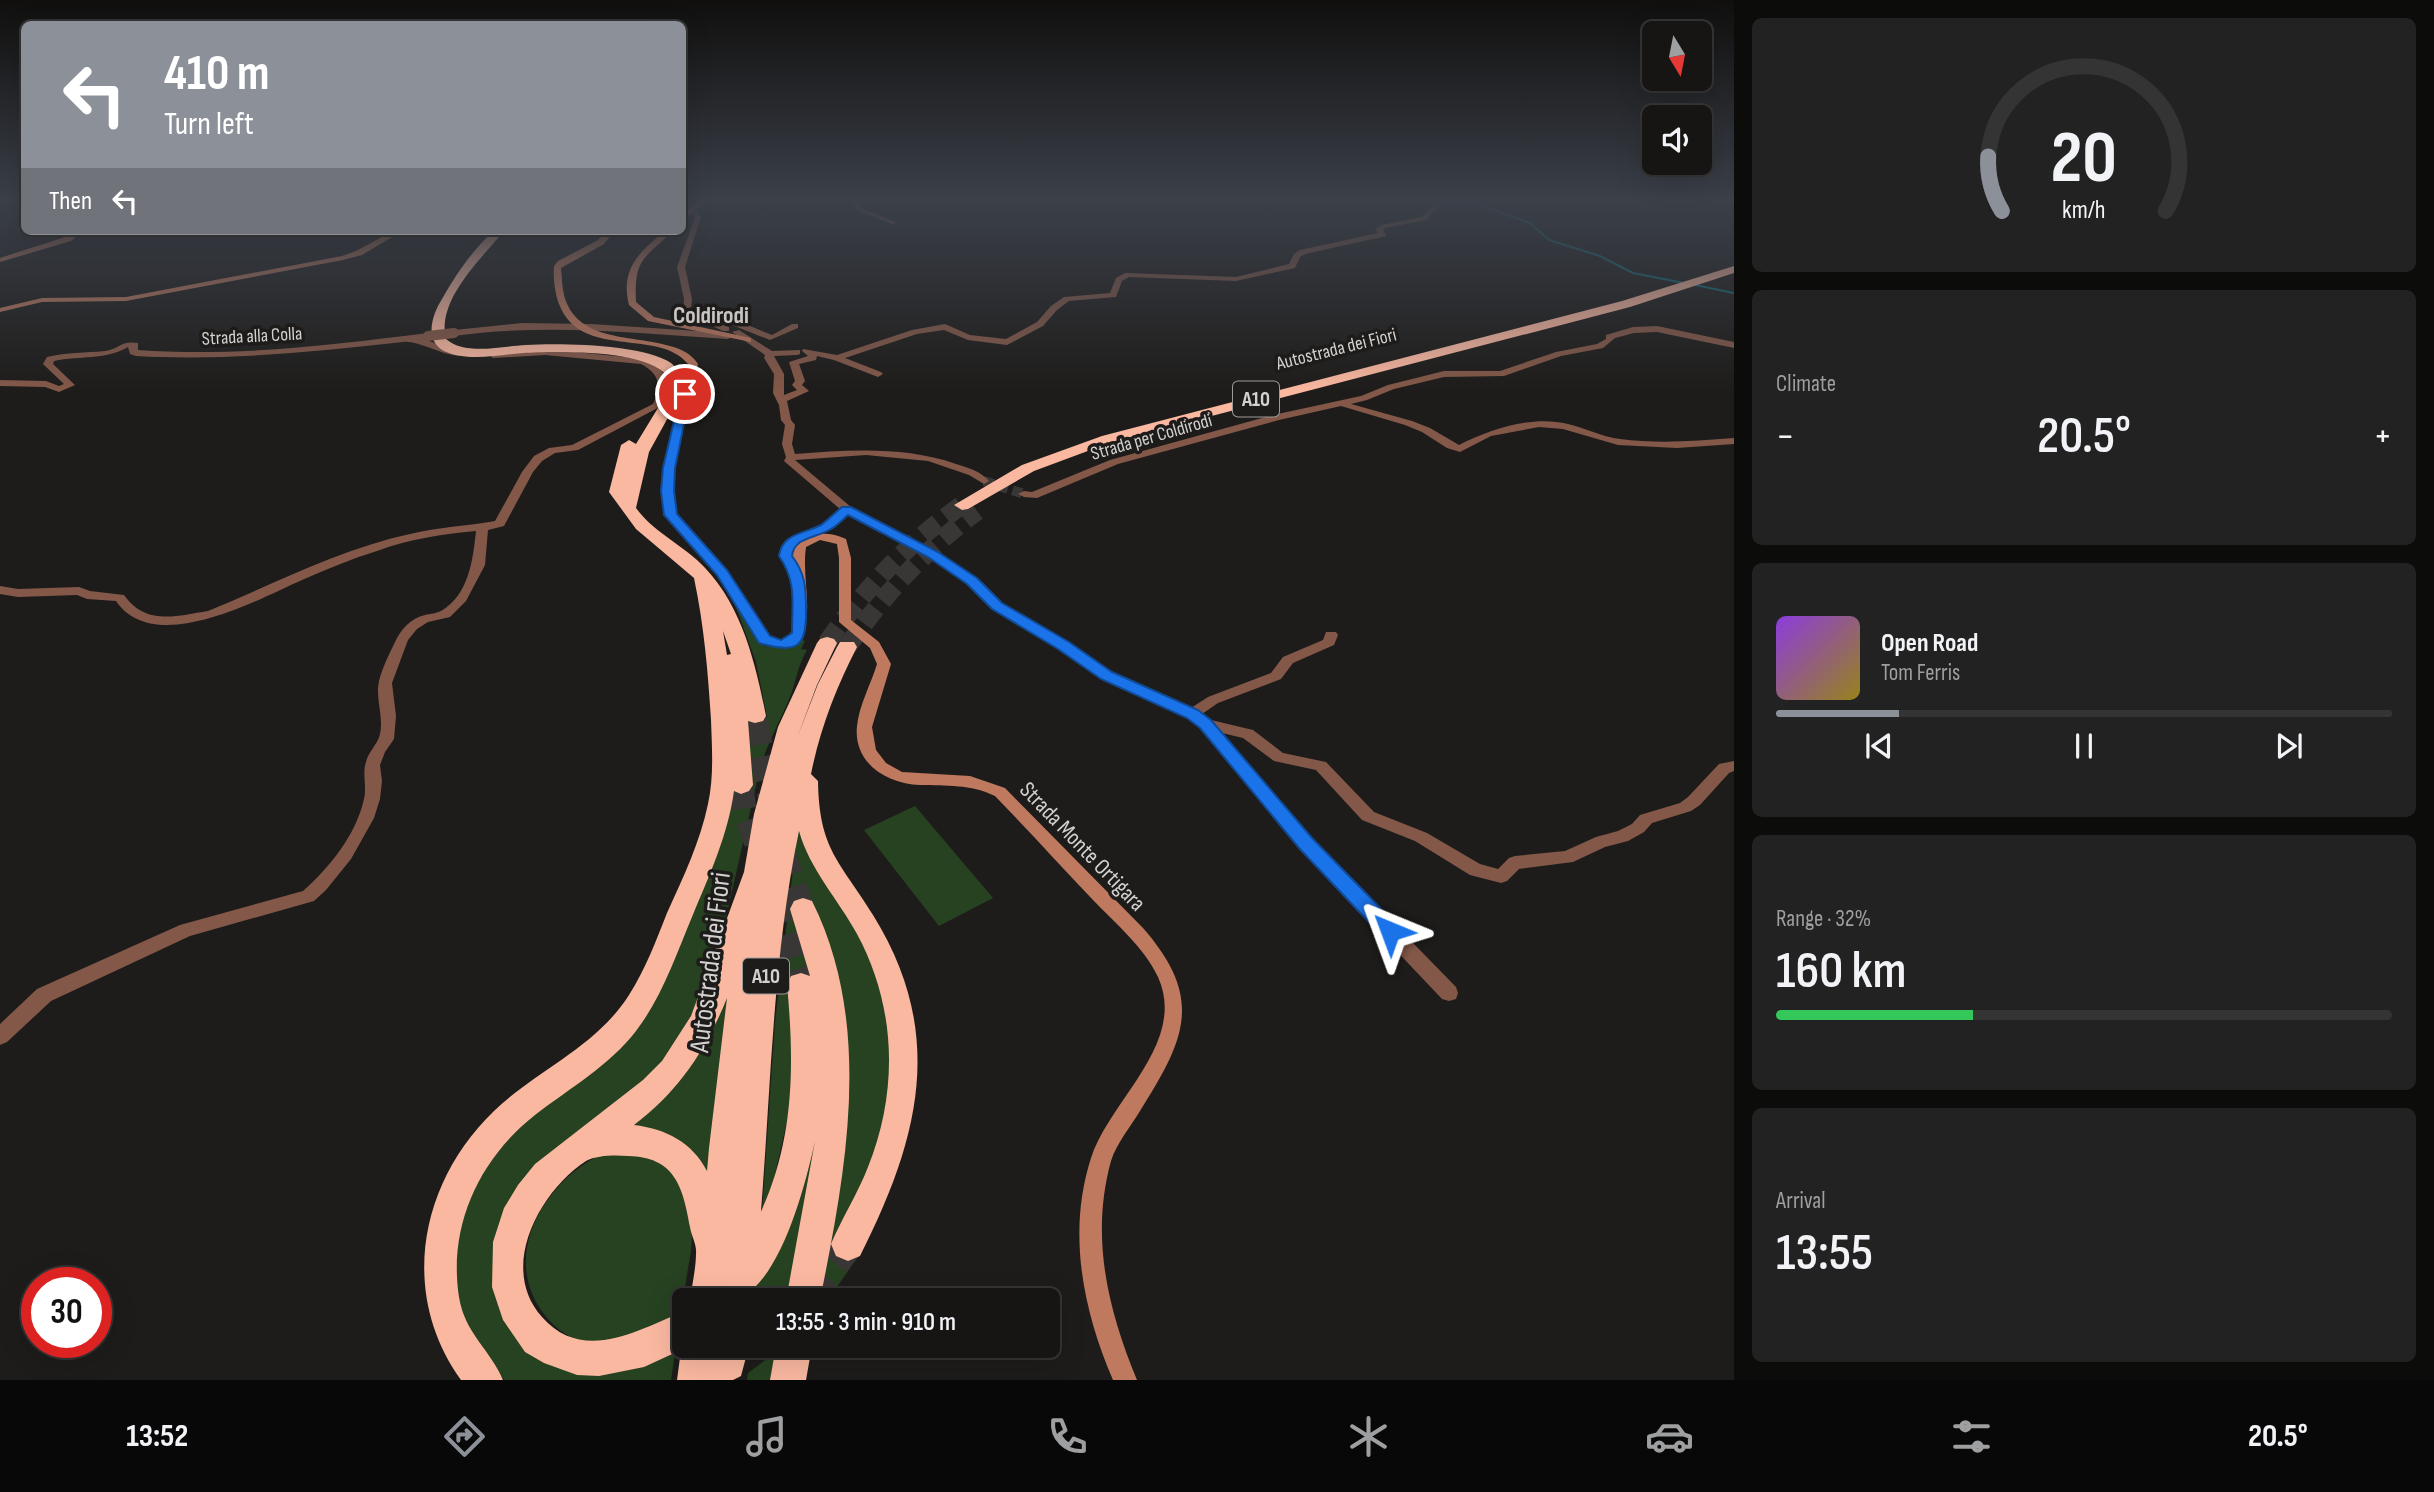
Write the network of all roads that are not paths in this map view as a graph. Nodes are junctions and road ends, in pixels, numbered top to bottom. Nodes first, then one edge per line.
1 (314, 263) edge
2 (468, 263) edge
3 (561, 263) edge
4 (634, 263) edge
5 (682, 263) edge
6 (1292, 263) edge
7 (1734, 269) edge
8 (1734, 276) edge
9 (0, 310) edge
10 (709, 321) junction
11 (794, 326) dead end
12 (578, 327) junction
13 (698, 328) junction
14 (729, 332) junction
15 (773, 336) junction
16 (410, 338) junction
17 (751, 342) junction
18 (1734, 345) edge
19 (738, 346) dead end
20 (805, 352) junction
21 (770, 354) junction
22 (837, 358) junction
23 (878, 374) dead end
24 (0, 383) edge
25 (782, 399) junction
26 (669, 403) junction
27 (1330, 405) junction
28 (1734, 441) edge
29 (791, 457) junction
30 (984, 481) tunnel mouth
31 (1024, 494) tunnel mouth
32 (847, 509) junction
33 (482, 527) junction
34 (796, 570) junction
35 (703, 578) junction
36 (0, 590) edge
37 (729, 623) junction
38 (1331, 635) dead end
39 (755, 716) tunnel mouth
40 (1199, 719) junction
41 (806, 744) junction
42 (1734, 766) edge
43 (741, 785) tunnel mouth
44 (756, 872) junction
45 (803, 909) tunnel mouth
46 (801, 985) tunnel mouth
47 (1449, 993) dead end
48 (0, 1036) edge
49 (586, 1144) junction
50 (848, 1244) tunnel mouth
51 (713, 1254) junction
52 (709, 1288) edge
53 (731, 1288) edge
54 (738, 1288) edge
55 (805, 1288) edge
56 (672, 1335) edge
57 (699, 1358) edge
58 (729, 1358) edge
59 (731, 1358) edge
60 (792, 1358) edge
61 (485, 1380) edge
62 (696, 1380) edge
63 (729, 1380) edge
64 (788, 1380) edge
65 (1125, 1380) edge

1 - 9 main road
2 - 26 highway
3 - 12 main road
4 - 13 main road
5 - 10 street
6 - 22 street
7 - 8 highway, Autostrada dei Fiori / A10
10 - 13 street
10 - 14 street
10 - 15 street
11 - 15 street
12 - 14 street, Strada alla Colla
12 - 16 street, Strada alla Colla, bridge
12 - 26 main road, Strada Monte Ortigara
13 - 14 main road
14 - 17 main road
15 - 17 street
16 - 24 street, Strada alla Colla
16 - 26 street
17 - 19 street
17 - 21 street
18 - 27 street, Strada per Coldirodi
20 - 21 street
20 - 22 street
20 - 25 street
21 - 25 street
22 - 23 street
25 - 29 street
26 - 33 street
26 - 34 main road, Strada Monte Ortigara
26 - 35 highway
27 - 28 street, Strada per Coldirodi
27 - 31 street, Strada per Coldirodi
29 - 30 street
29 - 32 street
32 - 34 street
32 - 40 street
33 - 36 street
33 - 48 street
34 - 65 main road, Strada Monte Ortigara
35 - 37 highway
35 - 61 highway
37 - 39 highway
37 - 43 highway
38 - 40 street
40 - 42 street
40 - 47 street
41 - 44 highway, Autostrada dei Fiori / A10
41 - 50 highway
41 - 54 highway, Autostrada dei Fiori / A10, bridge
44 - 49 highway
44 - 51 highway, Autostrada dei Fiori / A10
45 - 55 highway
46 - 53 highway
49 - 51 highway
49 - 56 highway
51 - 52 highway, Autostrada dei Fiori / A10
57 - 62 highway
58 - 62 highway
59 - 63 highway
60 - 64 highway

